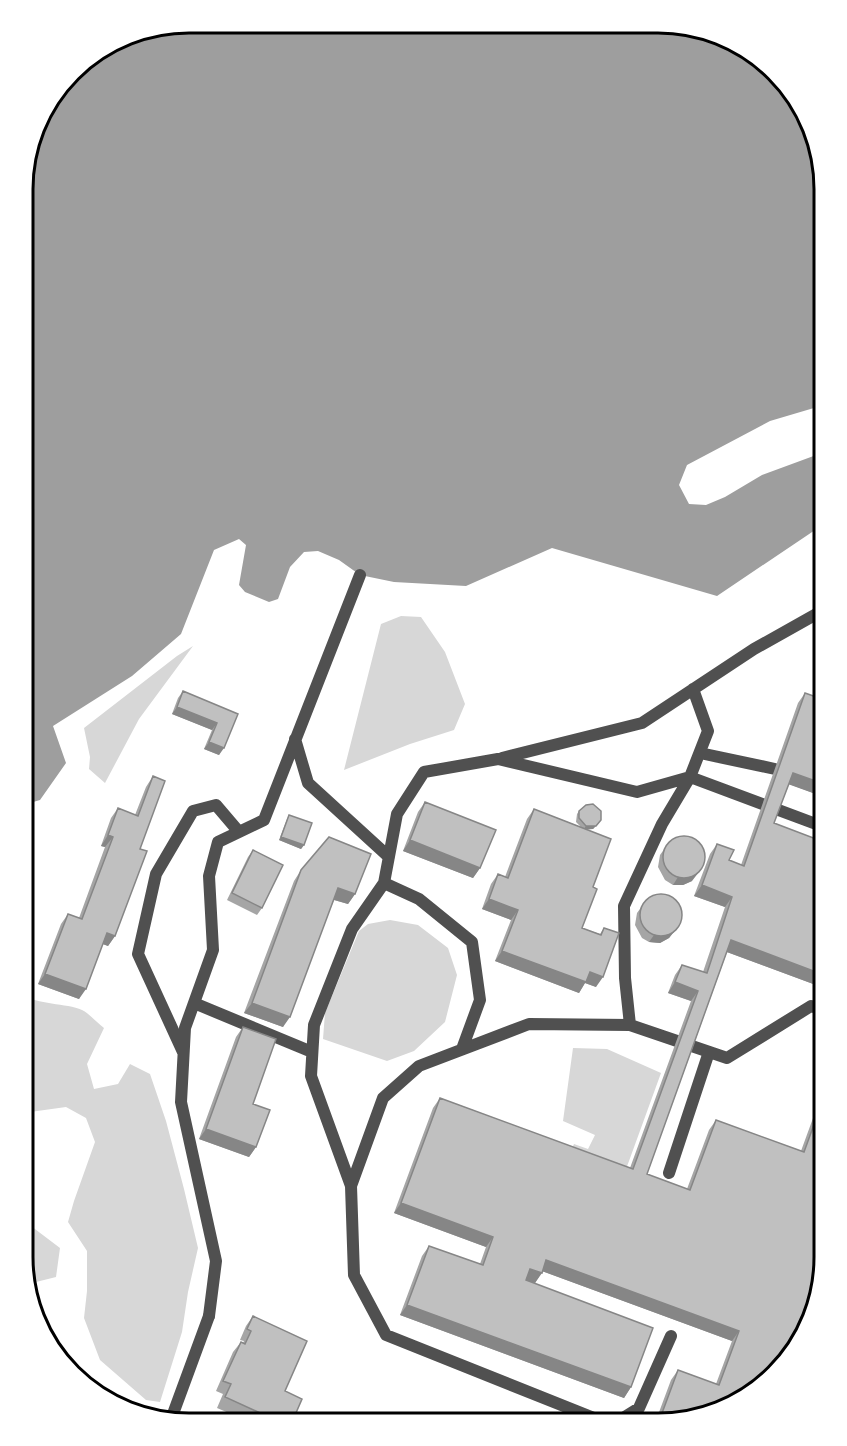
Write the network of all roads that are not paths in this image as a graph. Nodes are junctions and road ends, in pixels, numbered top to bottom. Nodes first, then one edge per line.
1 (360, 575) dead end
2 (814, 616) edge
3 (693, 689) junction
4 (296, 739) junction
5 (700, 753) junction
6 (498, 759) junction
7 (775, 769) dead end
8 (690, 777) junction
9 (814, 822) edge
10 (239, 832) junction
11 (389, 857) junction
12 (384, 883) junction
13 (194, 1004) junction
14 (814, 1007) edge
15 (630, 1025) junction
16 (462, 1049) junction
17 (312, 1052) junction
18 (709, 1052) junction
19 (184, 1054) junction
20 (669, 1173) dead end
21 (351, 1186) junction
22 (670, 1336) dead end
23 (174, 1412) edge
24 (584, 1413) edge
25 (631, 1413) edge

1 - 4 street
2 - 3 street
3 - 5 street
3 - 6 street
4 - 10 street
4 - 11 street
5 - 7 street
5 - 8 street
6 - 8 street
6 - 11 street
8 - 9 street
8 - 15 street
10 - 13 street
10 - 19 street
11 - 12 street
12 - 16 street
12 - 17 street
13 - 17 street
13 - 19 street
14 - 18 street
15 - 16 street
15 - 18 street
16 - 21 street
17 - 21 street
18 - 20 street
19 - 23 street
21 - 24 street
22 - 25 street

